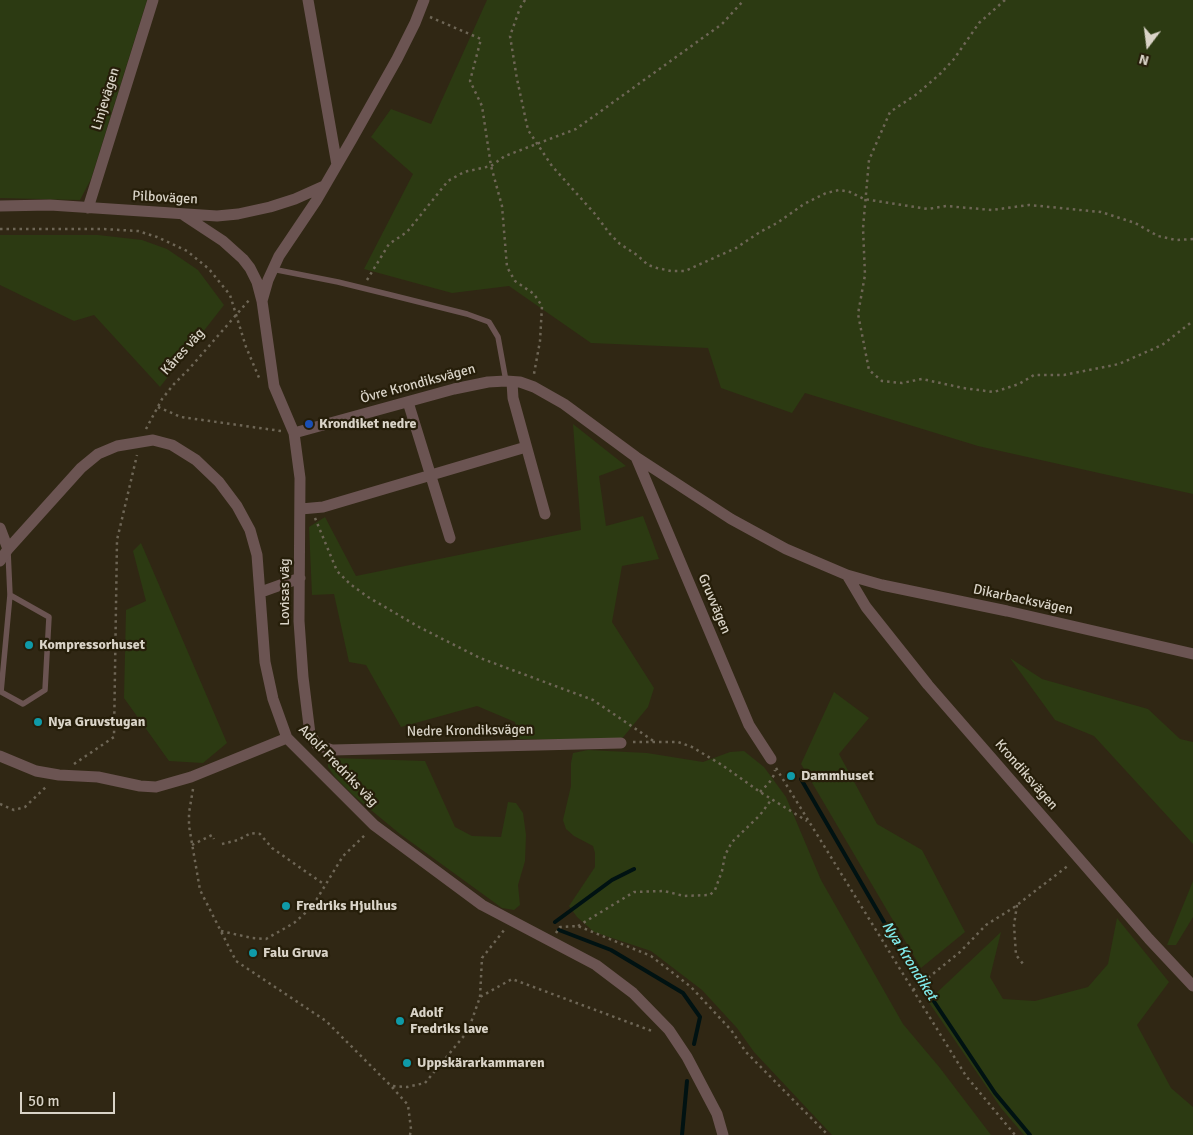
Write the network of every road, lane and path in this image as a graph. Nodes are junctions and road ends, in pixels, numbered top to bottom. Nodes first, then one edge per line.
1 (153, 0) edge
2 (308, 0) edge
3 (424, 0) edge
4 (524, 0) edge
5 (744, 0) edge
6 (1005, 0) edge
7 (420, 13) junction
8 (538, 144) junction
9 (336, 165) junction
10 (491, 166) junction
11 (324, 186) junction
12 (864, 199) junction
13 (0, 206) edge
14 (88, 208) junction
15 (182, 214) junction
16 (0, 229) edge
17 (1193, 239) edge
18 (272, 269) junction
19 (258, 288) junction
20 (363, 288) junction
21 (262, 301) junction
22 (236, 316) junction
23 (1193, 320) edge
24 (257, 372) dead end
25 (509, 381) junction
26 (531, 386) junction
27 (408, 402) junction
28 (158, 407) junction
29 (294, 433) junction
30 (140, 442) junction
31 (526, 447) junction
32 (636, 457) junction
33 (432, 476) junction
34 (306, 509) junction
35 (545, 514) dead end
36 (0, 528) edge
37 (450, 538) dead end
38 (8, 549) junction
39 (0, 561) edge
40 (847, 575) junction
41 (300, 578) junction
42 (261, 592) junction
43 (10, 595) junction
44 (1193, 654) edge
45 (287, 738) junction
46 (655, 742) junction
47 (621, 743) joint
48 (320, 747) joint
49 (0, 756) edge
50 (771, 759) junction
51 (59, 775) junction
52 (191, 777) junction
53 (760, 792) junction
54 (771, 800) junction
55 (0, 804) edge
56 (808, 822) junction
57 (374, 825) junction
58 (214, 839) dead end
59 (222, 844) dead end
60 (192, 845) junction
61 (1078, 858) junction
62 (325, 885) junction
63 (1017, 905) junction
64 (511, 921) junction
65 (578, 926) junction
66 (220, 931) junction
67 (550, 941) junction
68 (1024, 965) dead end
69 (1193, 986) edge
70 (913, 990) junction
71 (480, 997) junction
72 (669, 1030) junction
73 (391, 1086) junction
74 (410, 1135) edge
75 (724, 1135) edge
76 (828, 1135) edge
77 (1015, 1135) edge

1 - 14 street, Linjevägen
2 - 9 street
3 - 7 street
4 - 8 path
5 - 8 path
6 - 12 path
7 - 9 street
7 - 10 path
8 - 10 path
8 - 12 path
9 - 11 street
10 - 20 path
10 - 26 path
11 - 15 street, Pilbovägen
11 - 18 street
12 - 17 path
12 - 23 path
13 - 14 street, Pilbovägen
14 - 15 street, Pilbovägen
15 - 19 street
16 - 22 path
18 - 20 lane
18 - 21 street
19 - 21 street
19 - 22 path, Kåres väg
20 - 25 lane
21 - 29 street
22 - 24 path
22 - 28 path, Kåres väg
25 - 26 street, Övre Krondiksvägen
25 - 27 street, Övre Krondiksvägen
25 - 31 street
26 - 32 street, Övre Krondiksvägen
27 - 29 street, Övre Krondiksvägen
27 - 33 street
28 - 29 path
28 - 30 path, Kåres väg
29 - 34 street, Lovisas väg
30 - 38 street, Adolf Fredriks väg
30 - 42 street, Adolf Fredriks väg
30 - 51 path, Kåres väg
31 - 33 street
31 - 35 street
32 - 40 street, Övre Krondiksvägen
32 - 50 street, Gruvvägen
33 - 34 street
33 - 37 street
34 - 41 street, Lovisas väg
34 - 46 path
36 - 38 street
38 - 39 street, Adolf Fredriks väg
38 - 43 lane
40 - 44 street, Dikarbacksvägen
40 - 61 street, Krondiksvägen
41 - 42 street
41 - 48 street, Lovisas väg
42 - 45 street, Adolf Fredriks väg
43 - 43 lane
45 - 52 street
45 - 57 street, Adolf Fredriks väg
46 - 47 path
46 - 53 path
47 - 48 street, Nedre Krondiksvägen
49 - 51 street
50 - 53 path
50 - 56 path
51 - 52 street
51 - 55 path
52 - 60 path
53 - 54 path
54 - 56 path
54 - 65 path
56 - 70 path
57 - 62 path
57 - 64 street, Adolf Fredriks väg
58 - 60 path
59 - 62 path
60 - 66 path
61 - 63 path
61 - 69 street, Krondiksvägen
62 - 66 path
63 - 68 path
63 - 70 path
64 - 67 street, Adolf Fredriks väg
64 - 71 path
65 - 67 path
65 - 76 path
66 - 73 path
67 - 72 street, Adolf Fredriks väg
70 - 77 path
71 - 72 path
71 - 73 path
72 - 75 street, Adolf Fredriks väg
73 - 74 path

